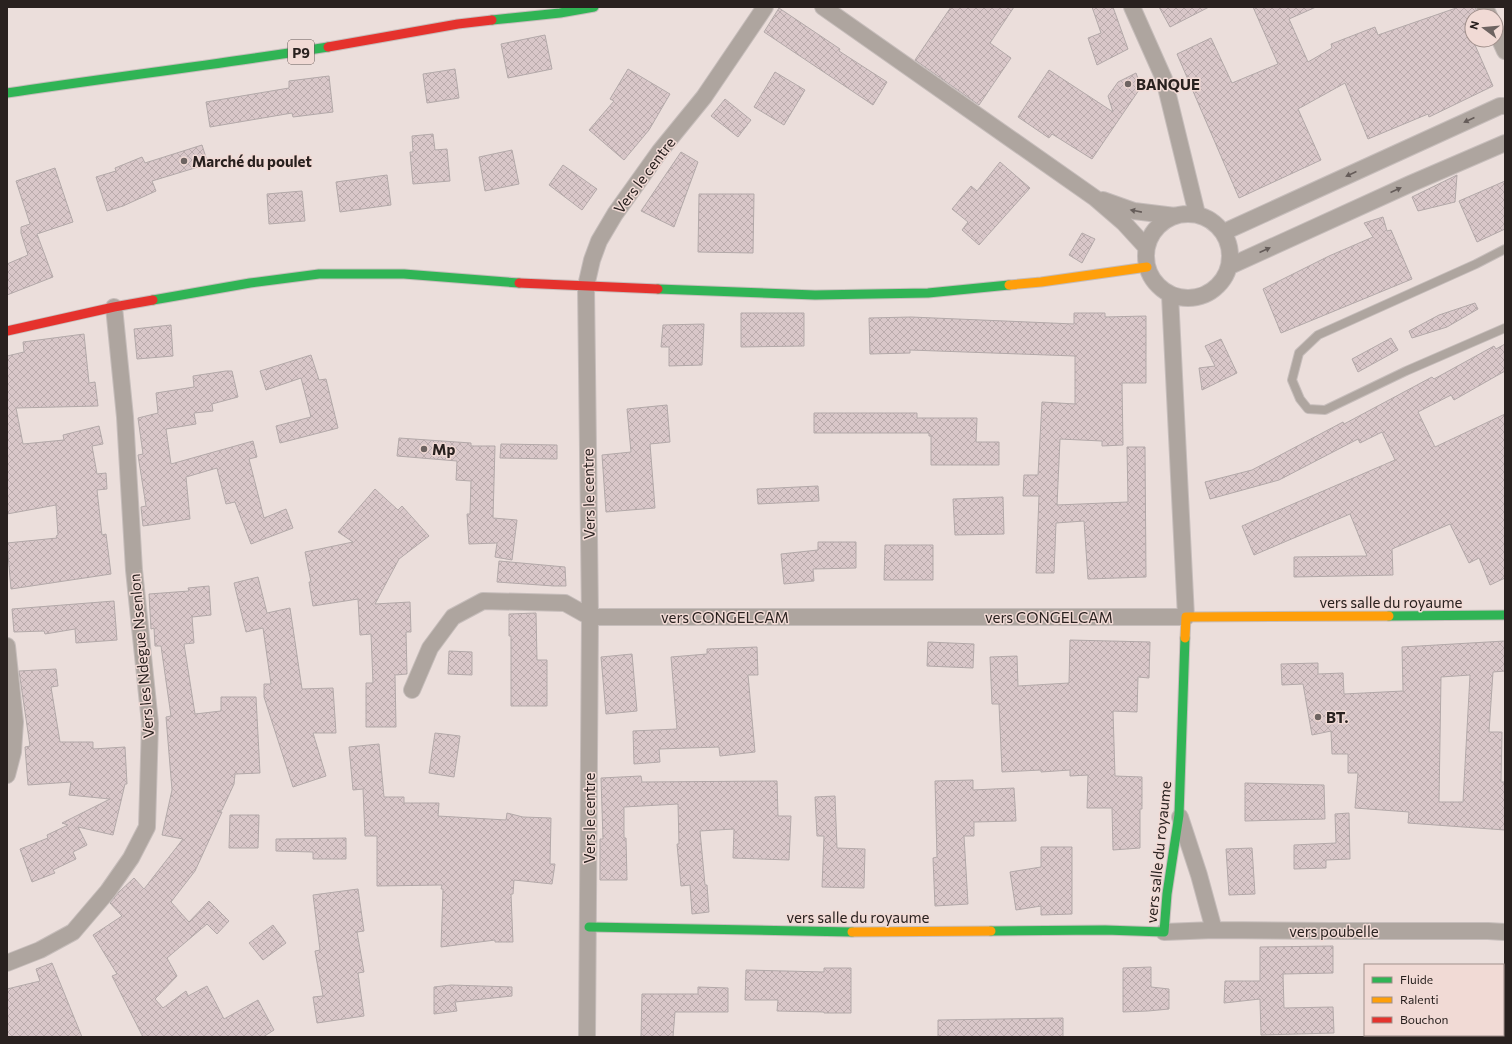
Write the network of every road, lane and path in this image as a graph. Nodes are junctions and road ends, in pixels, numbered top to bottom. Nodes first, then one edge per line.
1 (594, 7) edge
2 (765, 7) edge
3 (823, 7) edge
4 (1132, 7) edge
5 (7, 93) edge
6 (1505, 106) edge
7 (1505, 143) edge
8 (1095, 198) junction
9 (1197, 214) junction
10 (1175, 216) junction
11 (1224, 232) junction
12 (1146, 247) junction
13 (1505, 249) edge
14 (1230, 266) junction
15 (1147, 267) junction
16 (586, 286) junction
17 (1170, 295) junction
18 (114, 307) junction
19 (1505, 328) edge
20 (7, 331) edge
21 (1505, 615) edge
22 (590, 617) junction
23 (1186, 617) junction
24 (7, 646) edge
25 (412, 690) dead end
26 (7, 774) edge
27 (1179, 815) junction
28 (589, 927) junction
29 (1214, 930) junction
30 (1164, 932) junction
31 (1505, 932) edge
32 (7, 963) edge
33 (587, 1037) edge

1 - 5 street, P9
2 - 16 street, Vers le centre
3 - 8 street
4 - 9 street
6 -> 11 street
14 -> 7 street
10 -> 8 street
8 - 12 street
9 - 10 street
9 - 11 street
10 - 12 street
11 - 14 street
12 - 15 street
13 - 19 lane
14 - 17 street
15 - 16 street
15 - 17 street
16 - 18 street
16 - 22 street, Vers le centre
17 - 23 street
18 - 20 street
18 - 32 street, Vers les Ndegue Nsenlon
21 - 23 street, vers salle du royaume
22 - 23 street, vers CONGELCAM
22 - 25 street
22 - 28 street, Vers le centre
23 - 27 street, vers salle du royaume
24 - 26 street
27 - 29 street
27 - 30 street, vers salle du royaume
28 - 30 street, vers salle du royaume
28 - 33 street, Vers le centre
29 - 30 street, vers poubelle
29 - 31 street, vers poubelle

